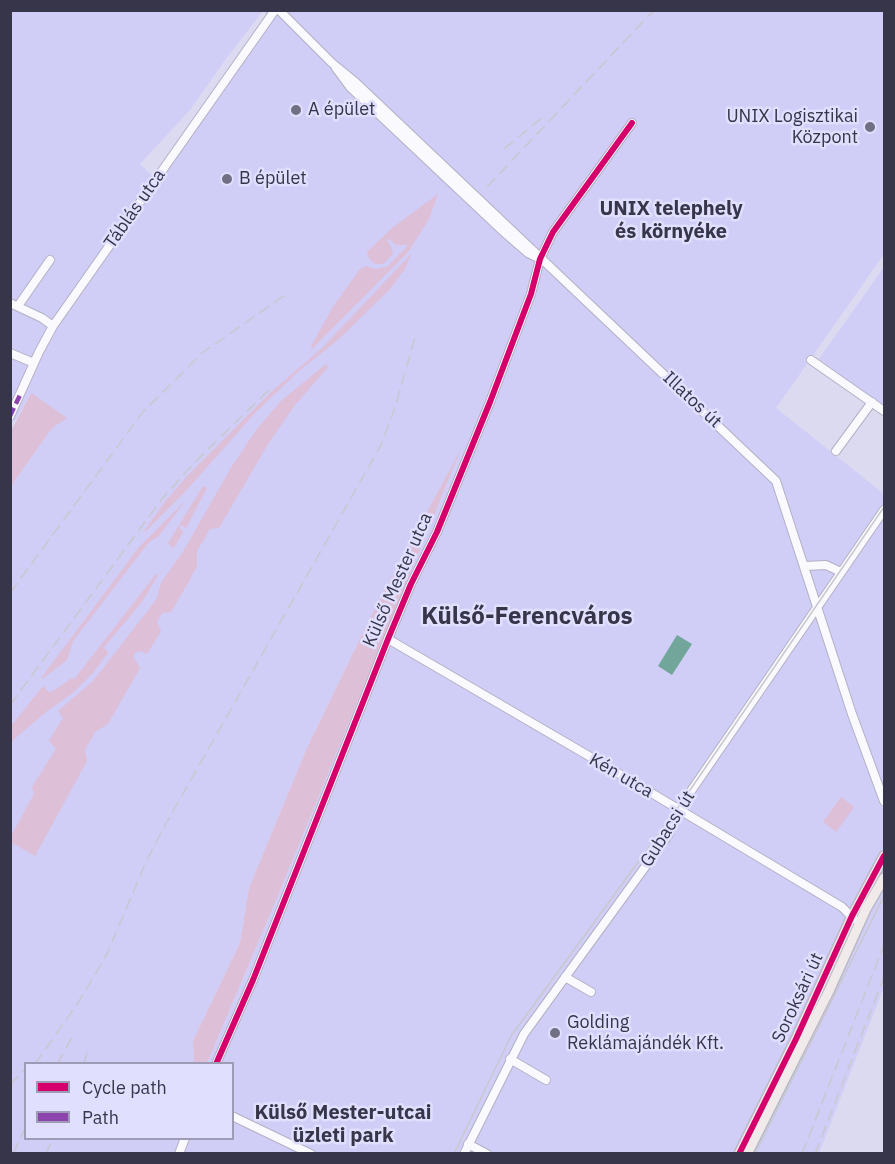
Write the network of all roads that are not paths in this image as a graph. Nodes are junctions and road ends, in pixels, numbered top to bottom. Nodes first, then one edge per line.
1 (277, 10) edge
2 (632, 123) dead end
3 (540, 259) junction
4 (50, 260) dead end
5 (14, 305) edge
6 (53, 326) junction
7 (10, 353) edge
8 (811, 360) dead end
9 (34, 363) junction
10 (20, 395) junction
11 (10, 398) edge
12 (872, 402) junction
13 (885, 411) edge
14 (10, 416) edge
15 (836, 451) dead end
16 (885, 510) edge
17 (805, 566) junction
18 (841, 572) junction
19 (818, 606) junction
20 (388, 639) junction
21 (885, 801) edge
22 (678, 810) junction
23 (885, 856) edge
24 (885, 878) edge
25 (866, 909) junction
26 (852, 916) junction
27 (857, 928) junction
28 (565, 977) junction
29 (591, 992) dead end
30 (510, 1059) junction
31 (217, 1062) edge
32 (546, 1080) dead end
33 (234, 1117) edge
34 (468, 1144) junction
35 (310, 1154) edge
36 (464, 1154) edge
37 (487, 1154) edge
38 (739, 1154) edge
39 (747, 1154) edge

1 - 3 street, Illatos út
1 - 6 street, Táblás utca
2 - 3 street, Külső Mester utca
3 - 17 street, Illatos út
3 - 20 street, Külső Mester utca
4 - 5 street
5 - 6 street
6 - 9 street, Táblás utca
7 - 9 street
8 - 12 street
9 - 10 street, Táblás utca
10 - 11 street
10 - 14 street, Táblás utca
12 - 13 street
12 - 15 street
16 - 18 street, Gubacsi út
17 - 18 street
17 - 19 street, Illatos út
18 - 19 street, Gubacsi út
19 - 21 street, Illatos út
19 - 22 street, Gubacsi út
20 - 22 street, Kén utca
20 - 31 street, Külső Mester utca
22 - 26 street, Kén utca
22 - 28 street, Gubacsi út
23 - 26 main road, Soroksári út
24 - 25 main road, Soroksári út
25 - 26 street
25 - 27 main road, Soroksári út
26 - 27 street
26 - 38 main road, Soroksári út
27 - 39 main road, Soroksári út
28 - 29 street
28 - 30 street, Gubacsi út
30 - 32 street
30 - 34 street, Gubacsi út
33 - 35 street
34 - 36 street, Gubacsi út
34 - 37 street

